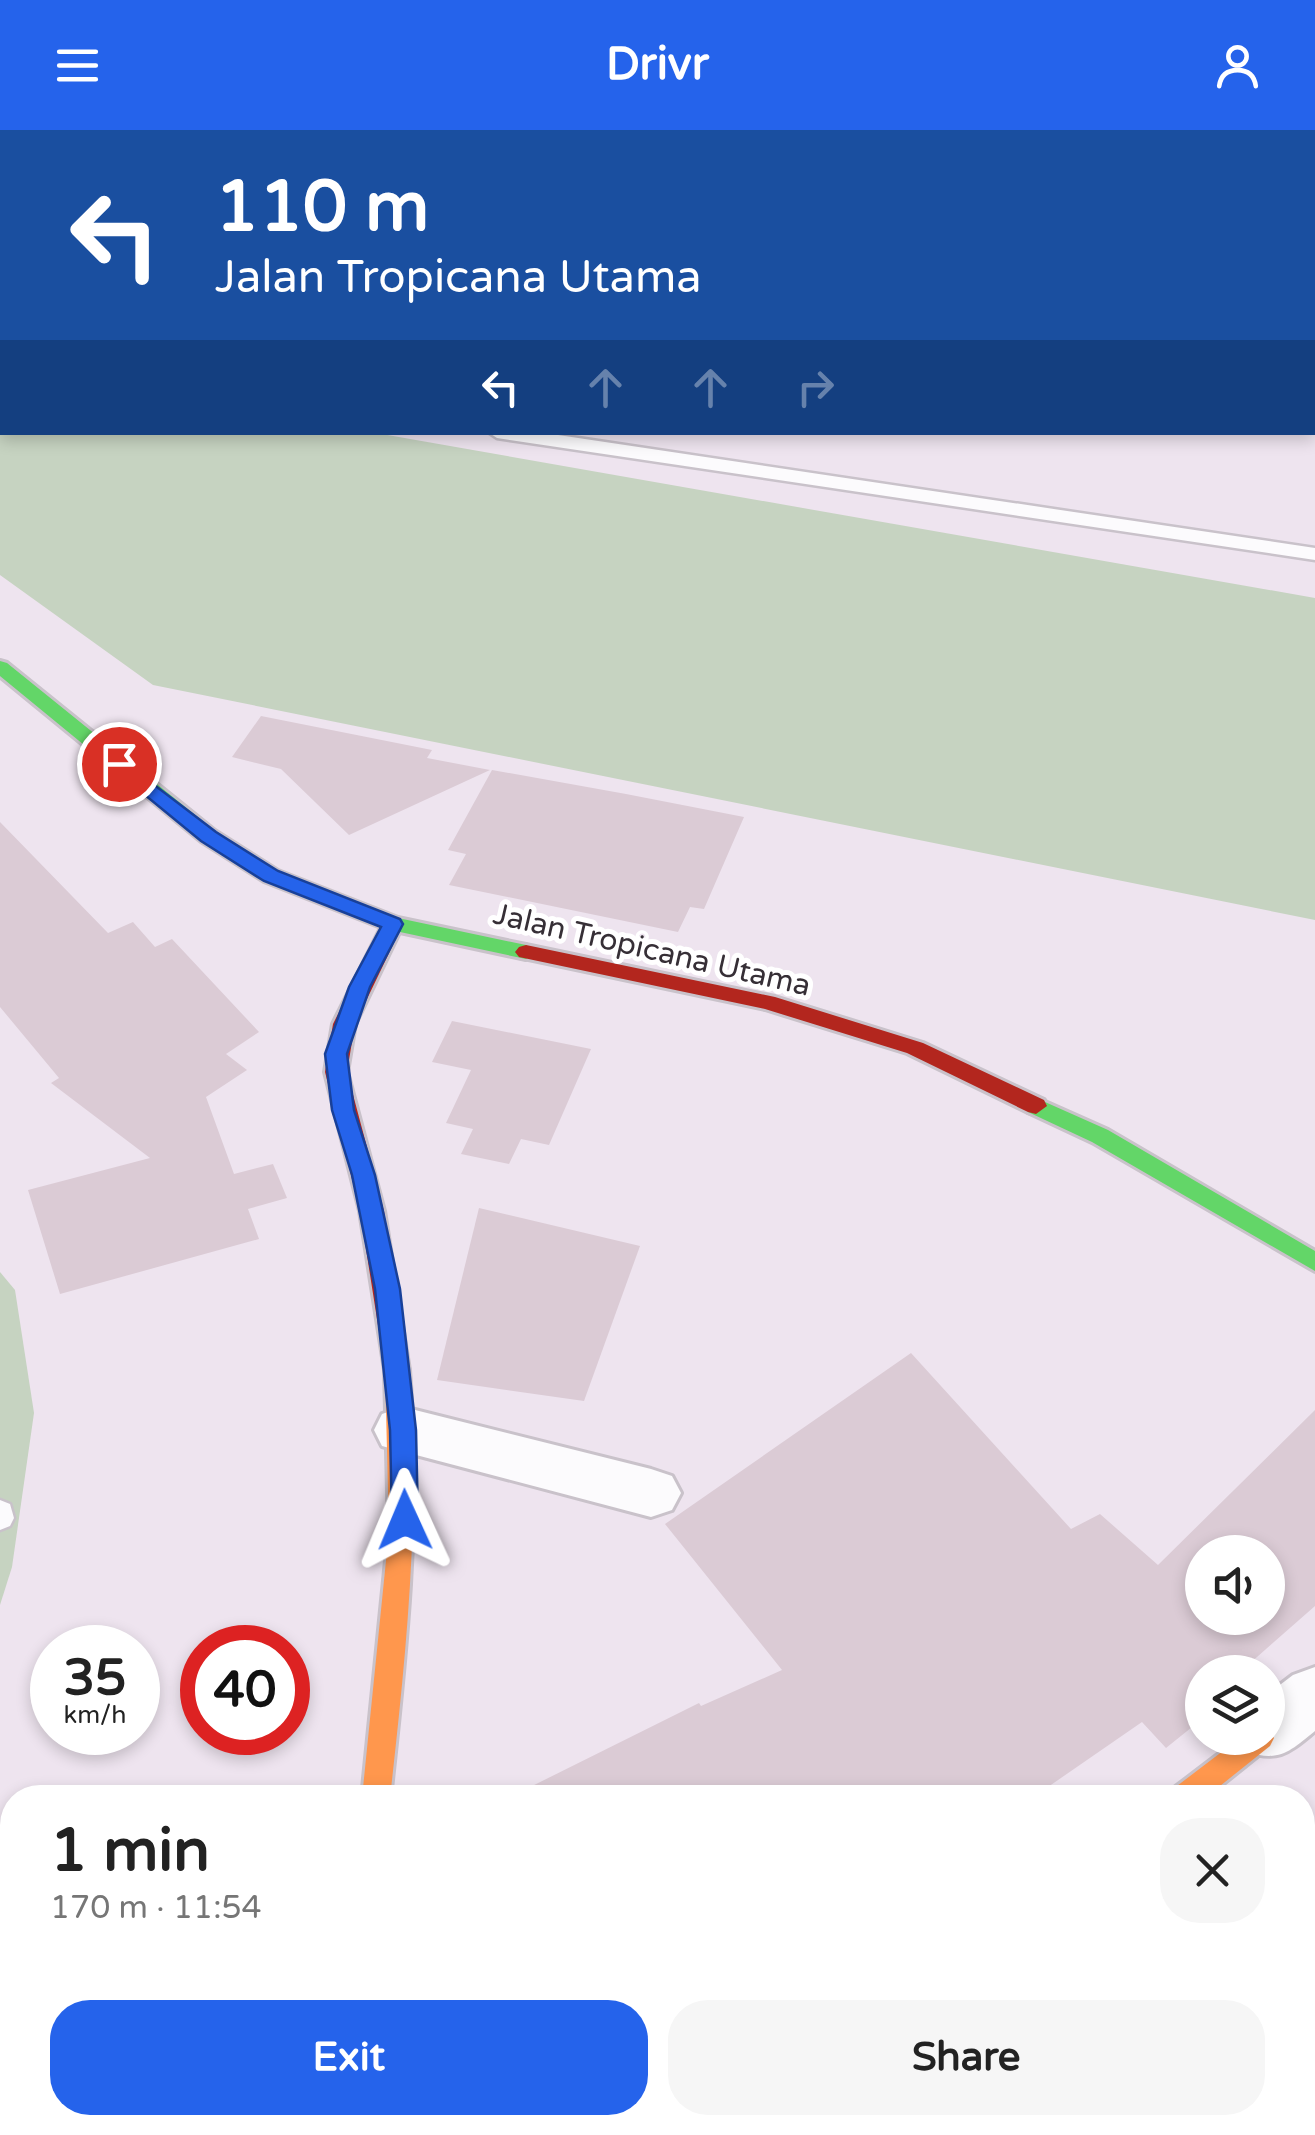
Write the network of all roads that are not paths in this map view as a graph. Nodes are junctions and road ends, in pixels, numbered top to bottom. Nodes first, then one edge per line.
1 (933, 130) edge
2 (1106, 130) edge
3 (517, 435) edge
4 (1315, 554) edge
5 (0, 667) edge
6 (393, 924) junction
7 (1315, 1262) edge
8 (403, 1430) junction
9 (652, 1493) dead end
10 (1315, 1694) edge
11 (1285, 1718) edge
12 (1238, 1755) edge
13 (377, 1785) edge
14 (1200, 1785) edge

1 - 2 street
3 - 4 lane
5 - 6 street, Jalan Tropicana Utama
6 - 7 street, Jalan Tropicana Utama
6 - 8 street
8 - 9 street
8 - 13 street
10 - 11 street
12 - 14 street

